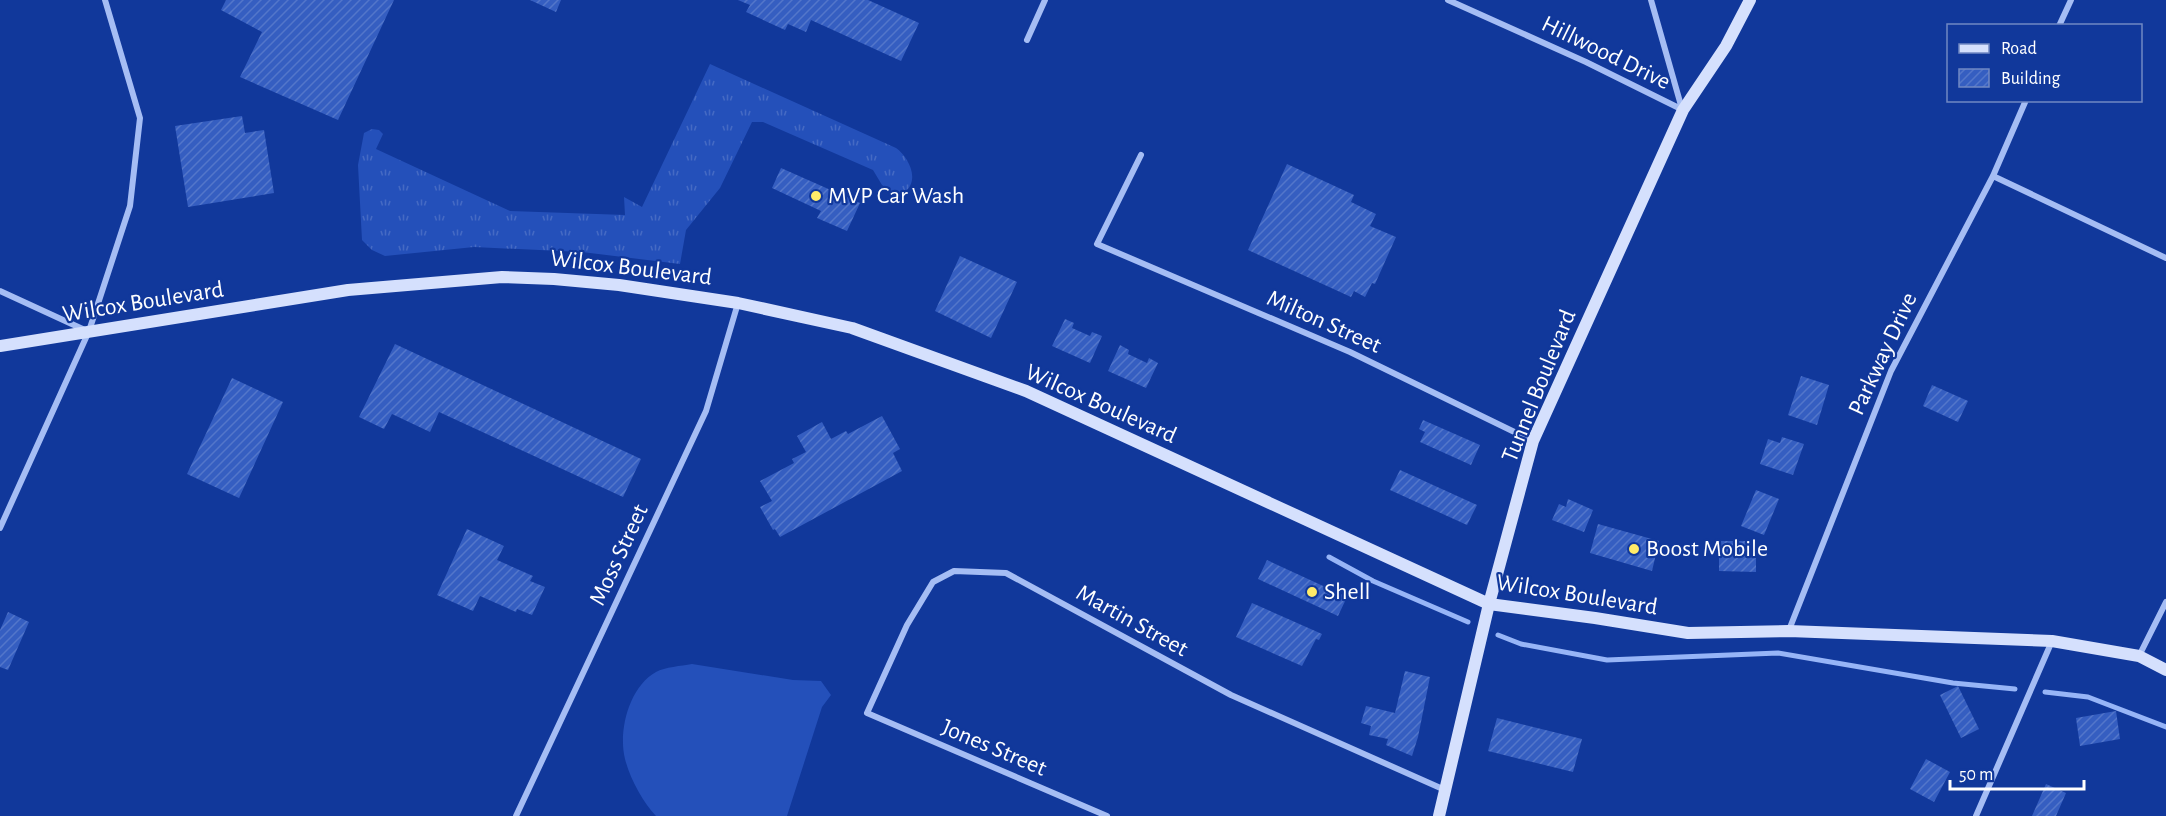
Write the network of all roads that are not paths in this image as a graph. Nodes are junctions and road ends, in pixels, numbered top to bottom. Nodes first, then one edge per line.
1 (105, 0) edge
2 (1045, 0) edge
3 (1448, 0) edge
4 (1651, 0) edge
5 (1750, 0) edge
6 (2071, 0) edge
7 (2060, 24) edge
8 (1026, 40) dead end
9 (2025, 102) edge
10 (1683, 110) junction
11 (1141, 155) dead end
12 (1993, 176) junction
13 (2166, 258) edge
14 (0, 291) edge
15 (738, 303) junction
16 (89, 332) junction
17 (0, 346) edge
18 (1533, 441) junction
19 (0, 528) edge
20 (2166, 602) edge
21 (1489, 604) junction
22 (1789, 631) junction
23 (2052, 641) junction
24 (2139, 656) junction
25 (2166, 670) edge
26 (867, 713) joint
27 (1446, 791) junction
28 (516, 816) edge
29 (1107, 816) edge
30 (1439, 816) edge
31 (1976, 816) edge

1 - 16 street
2 - 8 street
3 - 10 street, Hillwood Drive
4 - 10 street
5 - 10 main road, Tunnel Boulevard
6 - 7 street
9 - 12 street, Parkway Drive
10 - 18 main road, Tunnel Boulevard
11 - 18 street, Milton Street
12 - 13 street
12 - 22 street, Parkway Drive
14 - 16 street
15 - 16 main road, Wilcox Boulevard
15 - 21 main road, Wilcox Boulevard
15 - 28 street, Moss Street
16 - 17 main road, Wilcox Boulevard
16 - 19 street
18 - 21 main road, Tunnel Boulevard
20 - 24 street
21 - 22 main road, Wilcox Boulevard
21 - 27 main road, Tunnel Boulevard
22 - 23 main road, Wilcox Boulevard
23 - 24 main road, Wilcox Boulevard
23 - 31 street
24 - 25 main road, Wilcox Boulevard
26 - 27 street, Martin Street
26 - 29 street, Jones Street
27 - 30 main road, Tunnel Boulevard

